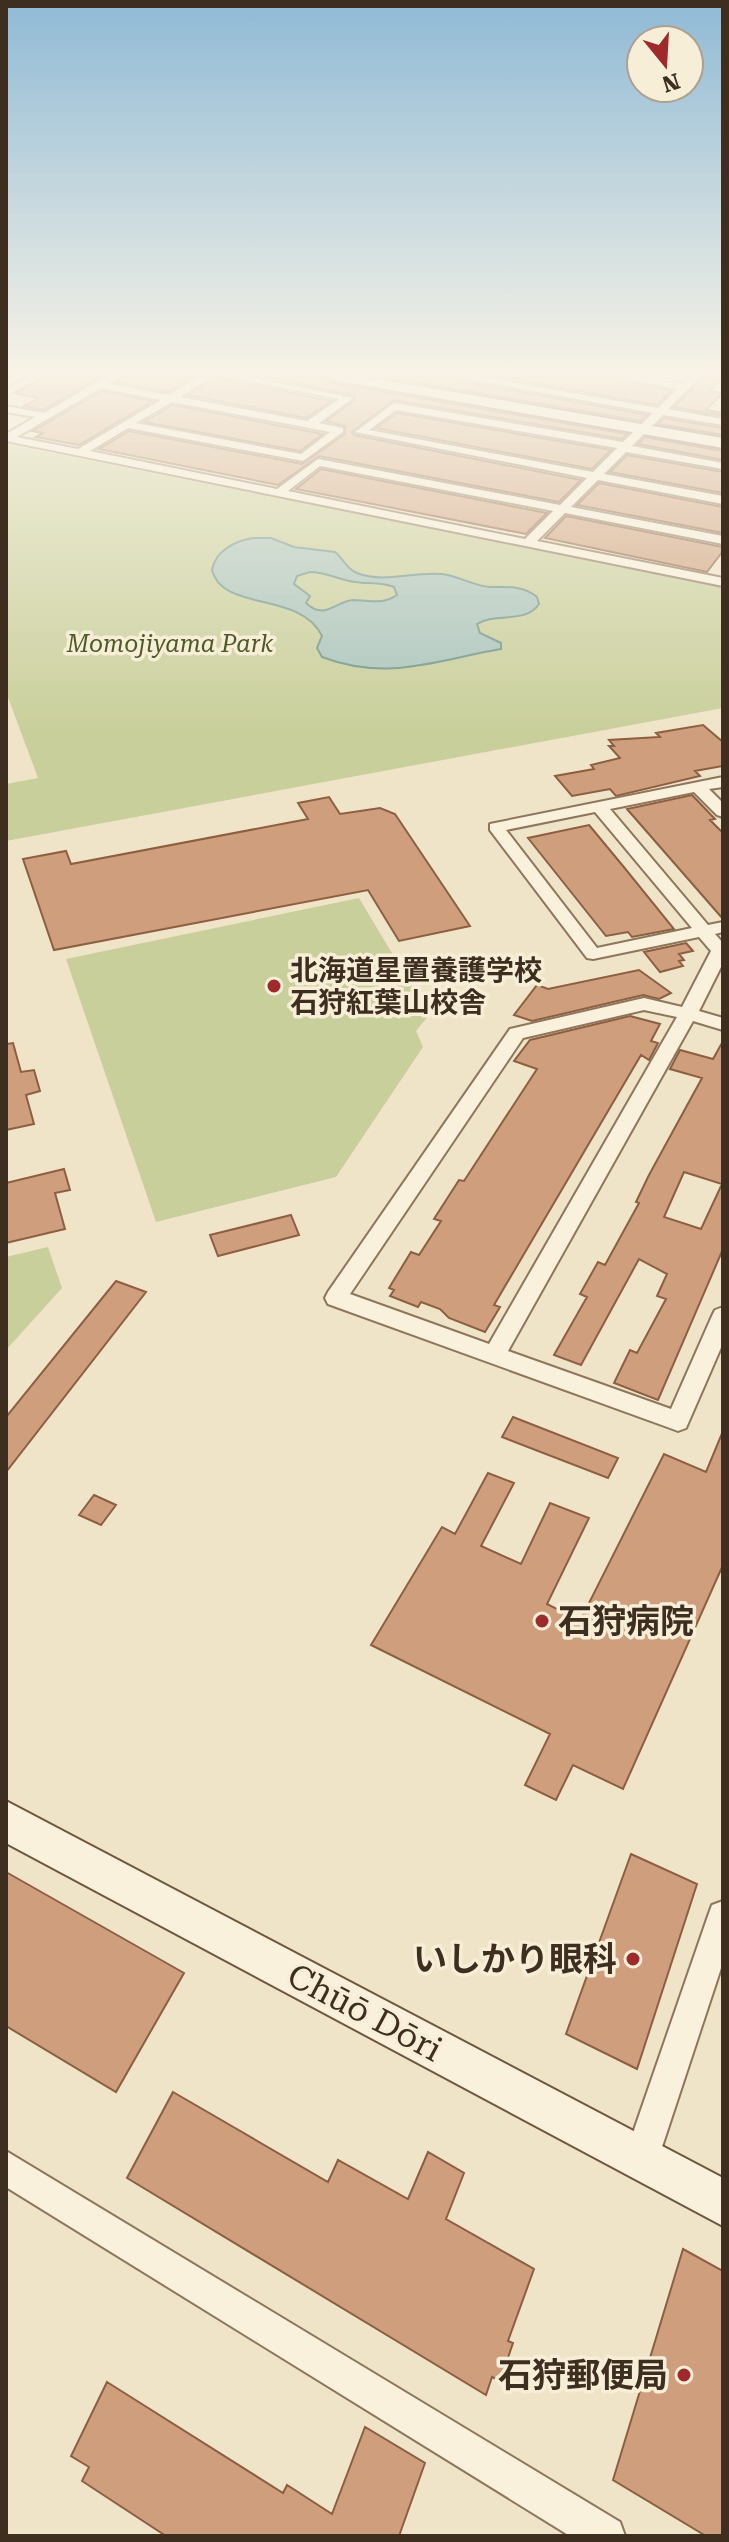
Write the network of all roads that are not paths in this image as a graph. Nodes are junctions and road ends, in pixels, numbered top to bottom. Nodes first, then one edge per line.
1 (287, 495) edge
2 (483, 495) edge
3 (576, 495) edge
4 (693, 495) edge
5 (723, 500) edge
6 (561, 510) junction
7 (723, 540) edge
8 (528, 543) junction
9 (723, 582) edge
10 (723, 782) edge
11 (698, 787) junction
12 (599, 806) junction
13 (723, 812) edge
14 (723, 927) edge
15 (704, 931) junction
16 (688, 1014) junction
17 (723, 1024) edge
18 (723, 1316) edge
19 (494, 1355) junction
20 (6, 1821) edge
21 (723, 1916) edge
22 (641, 2159) junction
23 (6, 2168) edge
24 (723, 2203) edge
25 (606, 2536) edge

1 - 8 street
2 - 6 street
3 - 6 street
4 - 5 street
6 - 7 street
6 - 8 street
8 - 9 street
10 - 11 street
11 - 12 street
11 - 13 street
12 - 15 street
12 - 15 street
14 - 15 street
15 - 16 street
16 - 17 street
16 - 19 street
16 - 19 street
18 - 19 street
20 - 22 street, Chūō Dōri
21 - 22 street
22 - 24 street, Chūō Dōri
23 - 25 street

